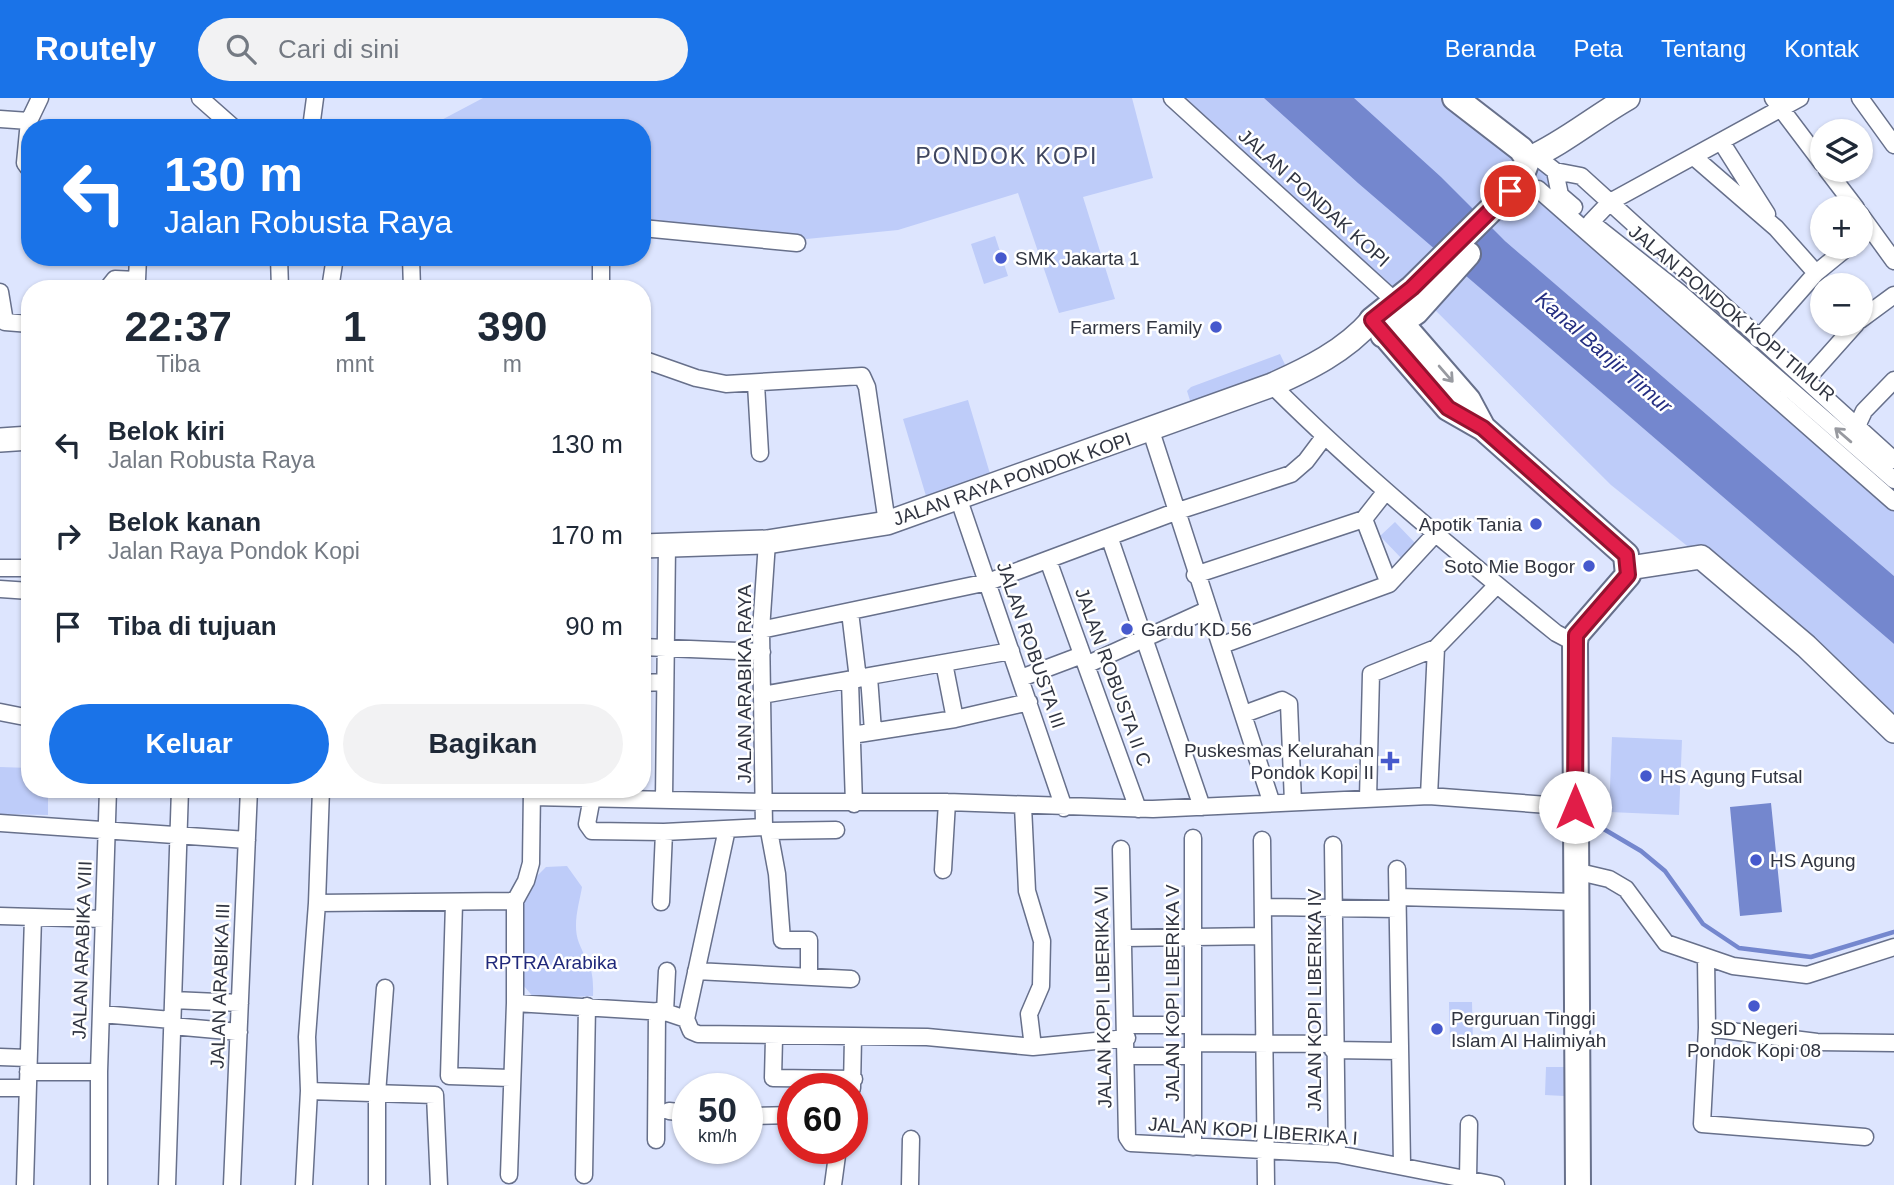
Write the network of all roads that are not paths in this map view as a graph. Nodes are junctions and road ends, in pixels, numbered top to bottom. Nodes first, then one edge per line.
1 (40, 98) edge
2 (200, 98) edge
3 (314, 98) edge
4 (1172, 98) edge
5 (1455, 98) edge
6 (1475, 98) edge
7 (1628, 98) edge
8 (1800, 98) edge
9 (1860, 98) edge
10 (1777, 103) edge
11 (0, 119) edge
12 (30, 119) edge
13 (224, 119) edge
14 (313, 119) edge
15 (21, 120) edge
16 (1722, 143) junction
17 (1894, 145) edge
18 (1810, 147) edge
19 (1536, 156) junction
20 (1694, 157) junction
21 (1835, 182) edge
22 (1523, 192) junction
23 (1748, 196) junction
24 (1847, 196) edge
25 (1610, 202) junction
26 (1591, 222) junction
27 (651, 229) edge
28 (1873, 239) edge
29 (797, 243) dead end
30 (1833, 259) edge
31 (1894, 261) edge
32 (1816, 273) joint
33 (114, 280) edge
34 (137, 280) edge
35 (1810, 280) edge
36 (0, 292) edge
37 (1894, 295) edge
38 (1873, 310) edge
39 (1393, 315) junction
40 (2, 322) edge
41 (21, 323) edge
42 (1845, 336) edge
43 (1758, 339) junction
44 (651, 362) edge
45 (1806, 380) junction
46 (1894, 380) edge
47 (756, 384) junction
48 (1272, 385) junction
49 (1857, 426) junction
50 (1151, 431) junction
51 (1324, 437) junction
52 (21, 439) edge
53 (0, 440) edge
54 (760, 453) dead end
55 (1894, 460) edge
56 (1894, 480) edge
57 (1386, 491) junction
58 (958, 497) junction
59 (1894, 502) edge
60 (1175, 512) junction
61 (1364, 519) junction
62 (887, 523) junction
63 (1436, 533) junction
64 (1110, 539) junction
65 (767, 542) junction
66 (651, 545) edge
67 (667, 545) junction
68 (1048, 560) junction
69 (0, 568) edge
70 (21, 568) edge
71 (1629, 568) junction
72 (1195, 575) junction
73 (988, 582) junction
74 (1389, 584) junction
75 (1497, 585) junction
76 (0, 589) edge
77 (21, 590) edge
78 (1207, 610) junction
79 (850, 611) junction
80 (761, 630) junction
81 (1143, 637) junction
82 (1575, 643) junction
83 (1222, 645) junction
84 (651, 647) edge
85 (665, 647) junction
86 (1436, 648) junction
87 (1011, 651) junction
88 (762, 652) junction
89 (1084, 660) junction
90 (944, 663) junction
91 (1021, 678) junction
92 (859, 679) junction
93 (664, 682) junction
94 (651, 683) edge
95 (762, 695) junction
96 (1029, 702) junction
97 (0, 712) edge
98 (1244, 714) junction
99 (21, 716) edge
100 (955, 719) junction
101 (1894, 731) edge
102 (873, 732) junction
103 (852, 735) junction
104 (1429, 796) junction
105 (108, 798) edge
106 (180, 798) edge
107 (249, 798) edge
108 (321, 798) edge
109 (532, 798) edge
110 (592, 798) edge
111 (646, 798) edge
112 (664, 799) junction
113 (1368, 799) junction
114 (1271, 801) junction
115 (764, 802) junction
116 (947, 802) junction
117 (1293, 802) junction
118 (854, 804) junction
119 (1023, 806) junction
120 (1202, 807) junction
121 (1064, 808) junction
122 (1138, 808) junction
123 (1575, 813) junction
124 (0, 823) edge
125 (106, 829) junction
126 (767, 829) junction
127 (727, 830) junction
128 (836, 830) dead end
129 (664, 832) junction
130 (179, 834) junction
131 (1193, 838) dead end
132 (247, 840) junction
133 (1262, 840) dead end
134 (1334, 845) dead end
135 (1121, 849) dead end
136 (1397, 869) dead end
137 (943, 870) dead end
138 (1575, 871) junction
139 (515, 901) junction
140 (661, 902) dead end
141 (1575, 902) junction
142 (317, 903) junction
143 (454, 903) junction
144 (1397, 903) junction
145 (1263, 907) junction
146 (1334, 908) junction
147 (0, 916) edge
148 (33, 917) junction
149 (104, 919) junction
150 (1263, 936) junction
151 (1193, 937) junction
152 (1124, 938) junction
153 (1894, 947) edge
154 (1706, 958) junction
155 (667, 971) dead end
156 (696, 971) junction
157 (809, 977) junction
158 (851, 979) dead end
159 (384, 988) dead end
160 (173, 1000) junction
161 (240, 1003) junction
162 (515, 1003) junction
163 (587, 1006) junction
164 (661, 1011) junction
165 (101, 1014) junction
166 (686, 1019) junction
167 (172, 1023) junction
168 (1193, 1025) junction
169 (1707, 1028) junction
170 (1127, 1031) junction
171 (239, 1032) junction
172 (853, 1037) junction
173 (774, 1038) junction
174 (1894, 1043) edge
175 (1265, 1044) junction
176 (1033, 1047) junction
177 (1333, 1047) junction
178 (1193, 1050) junction
179 (1399, 1051) junction
180 (1127, 1056) junction
181 (0, 1057) edge
182 (99, 1072) junction
183 (28, 1073) junction
184 (853, 1073) edge
185 (449, 1076) junction
186 (777, 1078) edge
187 (512, 1079) junction
188 (0, 1088) edge
189 (309, 1091) junction
190 (377, 1094) junction
191 (435, 1095) junction
192 (669, 1111) dead end
193 (672, 1111) edge
194 (1469, 1124) dead end
195 (1865, 1137) dead end
196 (911, 1139) dead end
197 (656, 1140) dead end
198 (1130, 1143) joint
199 (1193, 1147) junction
200 (1266, 1151) junction
201 (1337, 1154) junction
202 (836, 1164) edge
203 (1402, 1165) junction
204 (509, 1175) dead end
205 (584, 1175) dead end
206 (1468, 1178) junction
207 (25, 1185) edge
208 (99, 1185) edge
209 (167, 1185) edge
210 (232, 1185) edge
211 (304, 1185) edge
212 (377, 1185) edge
213 (439, 1185) edge
214 (833, 1185) edge
215 (910, 1185) edge
216 (1266, 1185) edge
217 (1496, 1185) edge
218 (1578, 1185) edge

1 - 12 street
2 - 13 street
3 - 14 street
4 - 39 street, JALAN PONDAK KOPI
5 - 19 main road
6 - 19 main road
7 - 19 street
8 - 10 street
9 - 17 street
10 - 16 street
10 - 18 street
11 - 15 street
16 - 20 street
16 - 23 street
19 - 22 main road, JALAN RAYA PONDOK KOPI
19 - 25 street, JALAN PONDOK KOPI TIMUR
19 - 26 street, JALAN PONDOK KOPI TIMUR
20 - 23 street
20 - 25 street
21 - 24 street
22 - 39 main road, JALAN RAYA PONDOK KOPI
22 - 59 street
23 - 32 street
25 - 26 street
25 - 43 street, JALAN PONDOK KOPI TIMUR
56 -> 26 street, JALAN PONDOK KOPI TIMUR
27 - 29 street
28 - 31 street
30 - 32 street
33 - 34 street
35 - 43 street
36 - 40 street
37 - 38 street
39 - 48 street, JALAN RAYA PONDOK KOPI
39 - 71 main road
40 - 41 street
42 - 45 street
43 - 45 street, JALAN PONDOK KOPI TIMUR
44 - 47 street
45 - 49 street, JALAN PONDOK KOPI TIMUR
46 - 49 street
47 - 54 street
47 - 62 street
48 - 50 street, JALAN RAYA PONDOK KOPI
48 - 51 street
49 - 55 street, JALAN PONDOK KOPI TIMUR
50 - 58 street, JALAN RAYA PONDOK KOPI
50 - 60 street
51 - 57 street
51 - 60 street
52 - 53 street
57 - 61 street
57 - 63 street
58 - 62 street, JALAN RAYA PONDOK KOPI
58 - 73 street, JALAN ROBUSTA III
60 - 64 street
60 - 72 street
61 - 72 street
61 - 74 street
62 - 65 street, JALAN RAYA PONDOK KOPI
63 - 74 street
63 - 75 street
64 - 68 street
64 - 81 street
65 - 67 street, JALAN RAYA PONDOK KOPI
65 - 80 street, JALAN ARABIKA RAYA
66 - 67 street, JALAN RAYA PONDOK KOPI
67 - 85 street
68 - 73 street
68 - 89 street, JALAN ROBUSTA II C
69 - 70 street
71 - 82 main road
71 - 101 street
72 - 78 street
73 - 79 street
73 - 87 street, JALAN ROBUSTA III
74 - 83 street
75 - 82 street
75 - 86 street
76 - 77 street
78 - 81 street
78 - 83 street
79 - 80 street
79 - 92 street
80 - 88 street, JALAN ARABIKA RAYA
81 - 89 street
81 - 120 street
82 - 123 main road
83 - 98 street
84 - 85 street
85 - 88 street
85 - 93 street
86 - 104 street
86 - 113 street
87 - 90 street
87 - 91 street, JALAN ROBUSTA III
88 - 95 street, JALAN ARABIKA RAYA
89 - 91 street
89 - 122 street, JALAN ROBUSTA II C
90 - 92 street
90 - 100 street
91 - 96 street, JALAN ROBUSTA III
92 - 95 street
92 - 102 street
92 - 103 street
93 - 94 street
93 - 112 street
95 - 115 street, JALAN ARABIKA RAYA
96 - 100 street
96 - 121 street, JALAN ROBUSTA III
97 - 99 street
98 - 114 street
98 - 117 street
100 - 102 street
102 - 103 street
103 - 118 street
104 - 113 street
104 - 123 street
105 - 125 street, JALAN ARABIKA VIII
106 - 130 street
107 - 132 street, JALAN ARABIKA III
108 - 142 street
109 - 139 street
110 - 129 street
111 - 112 street
112 - 115 street
113 - 117 street
114 - 117 street
114 - 120 street
115 - 118 street
115 - 126 street, JALAN ARABIKA RAYA
116 - 118 street
116 - 119 street
116 - 137 street
119 - 121 street
119 - 176 street
120 - 122 street
121 - 122 street
123 - 138 main road
124 - 125 street
125 - 130 street
125 - 149 street, JALAN ARABIKA VIII
126 - 127 street
126 - 128 street
126 - 157 street, JALAN ARABIKA RAYA
127 - 129 street
127 - 156 street
129 - 140 street
130 - 132 street
130 - 160 street
131 - 151 street, JALAN KOPI LIBERIKA V
132 - 161 street, JALAN ARABIKA III
133 - 145 street
134 - 146 street, JALAN KOPI LIBERIKA IV
135 - 152 street, JALAN KOPI LIBERIKA VI
136 - 144 street
138 - 141 main road
138 - 154 street
139 - 143 street
139 - 162 street
141 - 144 street
141 - 218 main road
142 - 143 street
142 - 189 street
143 - 185 street
144 - 146 street
144 - 179 street
145 - 146 street
145 - 150 street
146 - 177 street, JALAN KOPI LIBERIKA IV
147 - 148 street
148 - 149 street
148 - 183 street
149 - 165 street, JALAN ARABIKA VIII
150 - 151 street
150 - 175 street
151 - 152 street
151 - 168 street, JALAN KOPI LIBERIKA V
152 - 170 street, JALAN KOPI LIBERIKA VI
153 - 154 street
154 - 169 street
155 - 164 street
156 - 157 street
156 - 166 street
157 - 158 street
159 - 190 street
160 - 161 street
160 - 167 street
161 - 171 street, JALAN ARABIKA III
162 - 163 street
162 - 187 street
163 - 164 street
163 - 205 street
164 - 166 street
164 - 197 street
165 - 167 street
165 - 182 street, JALAN ARABIKA VIII
166 - 173 street
167 - 171 street
167 - 209 street
168 - 170 street
168 - 178 street, JALAN KOPI LIBERIKA V
169 - 174 street
169 - 195 street
170 - 176 street
170 - 180 street, JALAN KOPI LIBERIKA VI
171 - 210 street, JALAN ARABIKA III
172 - 173 street
172 - 176 street
172 - 184 street
173 - 186 street
175 - 177 street
175 - 178 street
175 - 200 street
177 - 179 street
177 - 201 street, JALAN KOPI LIBERIKA IV
178 - 180 street
178 - 199 street, JALAN KOPI LIBERIKA V
179 - 203 street
180 - 198 street, JALAN KOPI LIBERIKA VI
181 - 183 street
182 - 183 street
182 - 208 street, JALAN ARABIKA VIII
183 - 188 street
183 - 207 street
185 - 187 street
185 - 191 street
187 - 204 street
189 - 190 street
189 - 211 street
190 - 191 street
190 - 212 street
191 - 213 street
192 - 193 street
194 - 206 street
196 - 215 street
198 - 199 street, JALAN KOPI LIBERIKA I
199 - 200 street, JALAN KOPI LIBERIKA I
200 - 201 street, JALAN KOPI LIBERIKA I
200 - 216 street
201 - 203 street, JALAN KOPI LIBERIKA I
202 - 214 street
203 - 206 street, JALAN KOPI LIBERIKA I
206 - 217 street, JALAN KOPI LIBERIKA I

